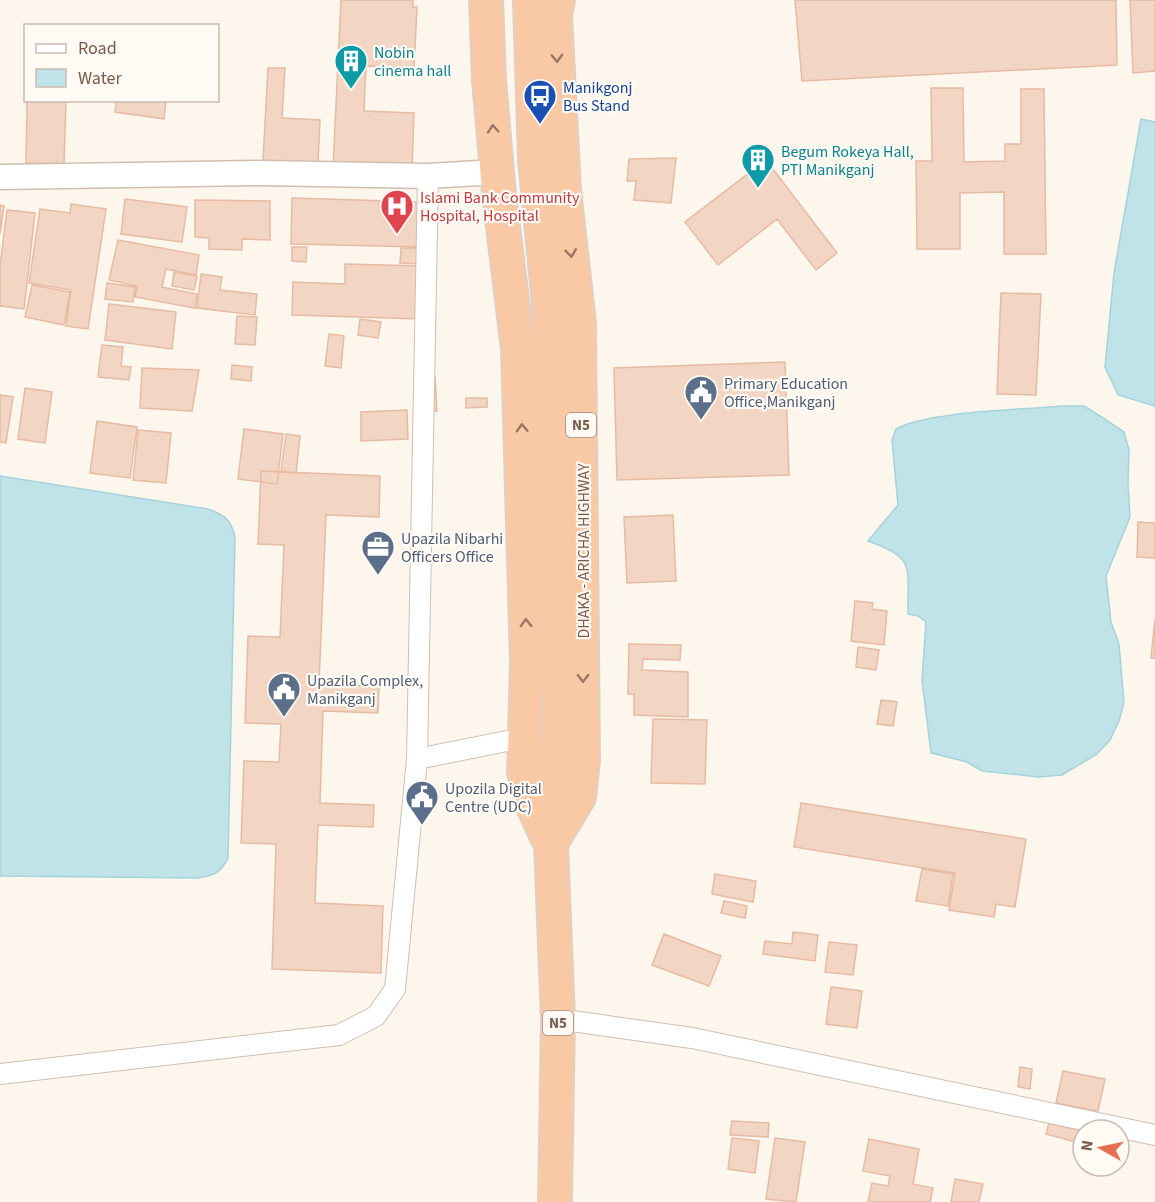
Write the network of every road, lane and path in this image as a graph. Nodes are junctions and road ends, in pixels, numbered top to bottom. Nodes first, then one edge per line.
1 (486, 0) edge
2 (509, 0) edge
3 (530, 0) edge
4 (558, 0) edge
5 (497, 172) junction
6 (428, 176) junction
7 (0, 177) edge
8 (551, 367) junction
9 (527, 737) junction
10 (417, 759) junction
11 (551, 844) junction
12 (558, 1019) junction
13 (0, 1074) edge
14 (1155, 1135) edge
15 (555, 1202) edge

5 -> 1 highway, DHAKA - ARICHA HIGHWAY / N5
2 - 8 highway, N5
3 - 8 highway, DHAKA - ARICHA HIGHWAY / N5
4 -> 11 highway, DHAKA - ARICHA HIGHWAY / N5
5 - 6 street
9 -> 5 highway, DHAKA - ARICHA HIGHWAY / N5
6 - 7 street
6 - 10 street
8 - 11 highway, DHAKA - ARICHA HIGHWAY / N5
9 - 10 street
9 - 11 highway, DHAKA - ARICHA HIGHWAY / N5
10 - 13 street
11 - 12 highway, DHAKA - ARICHA HIGHWAY / N5
12 - 14 street
12 - 15 highway, DHAKA - ARICHA HIGHWAY / N5

